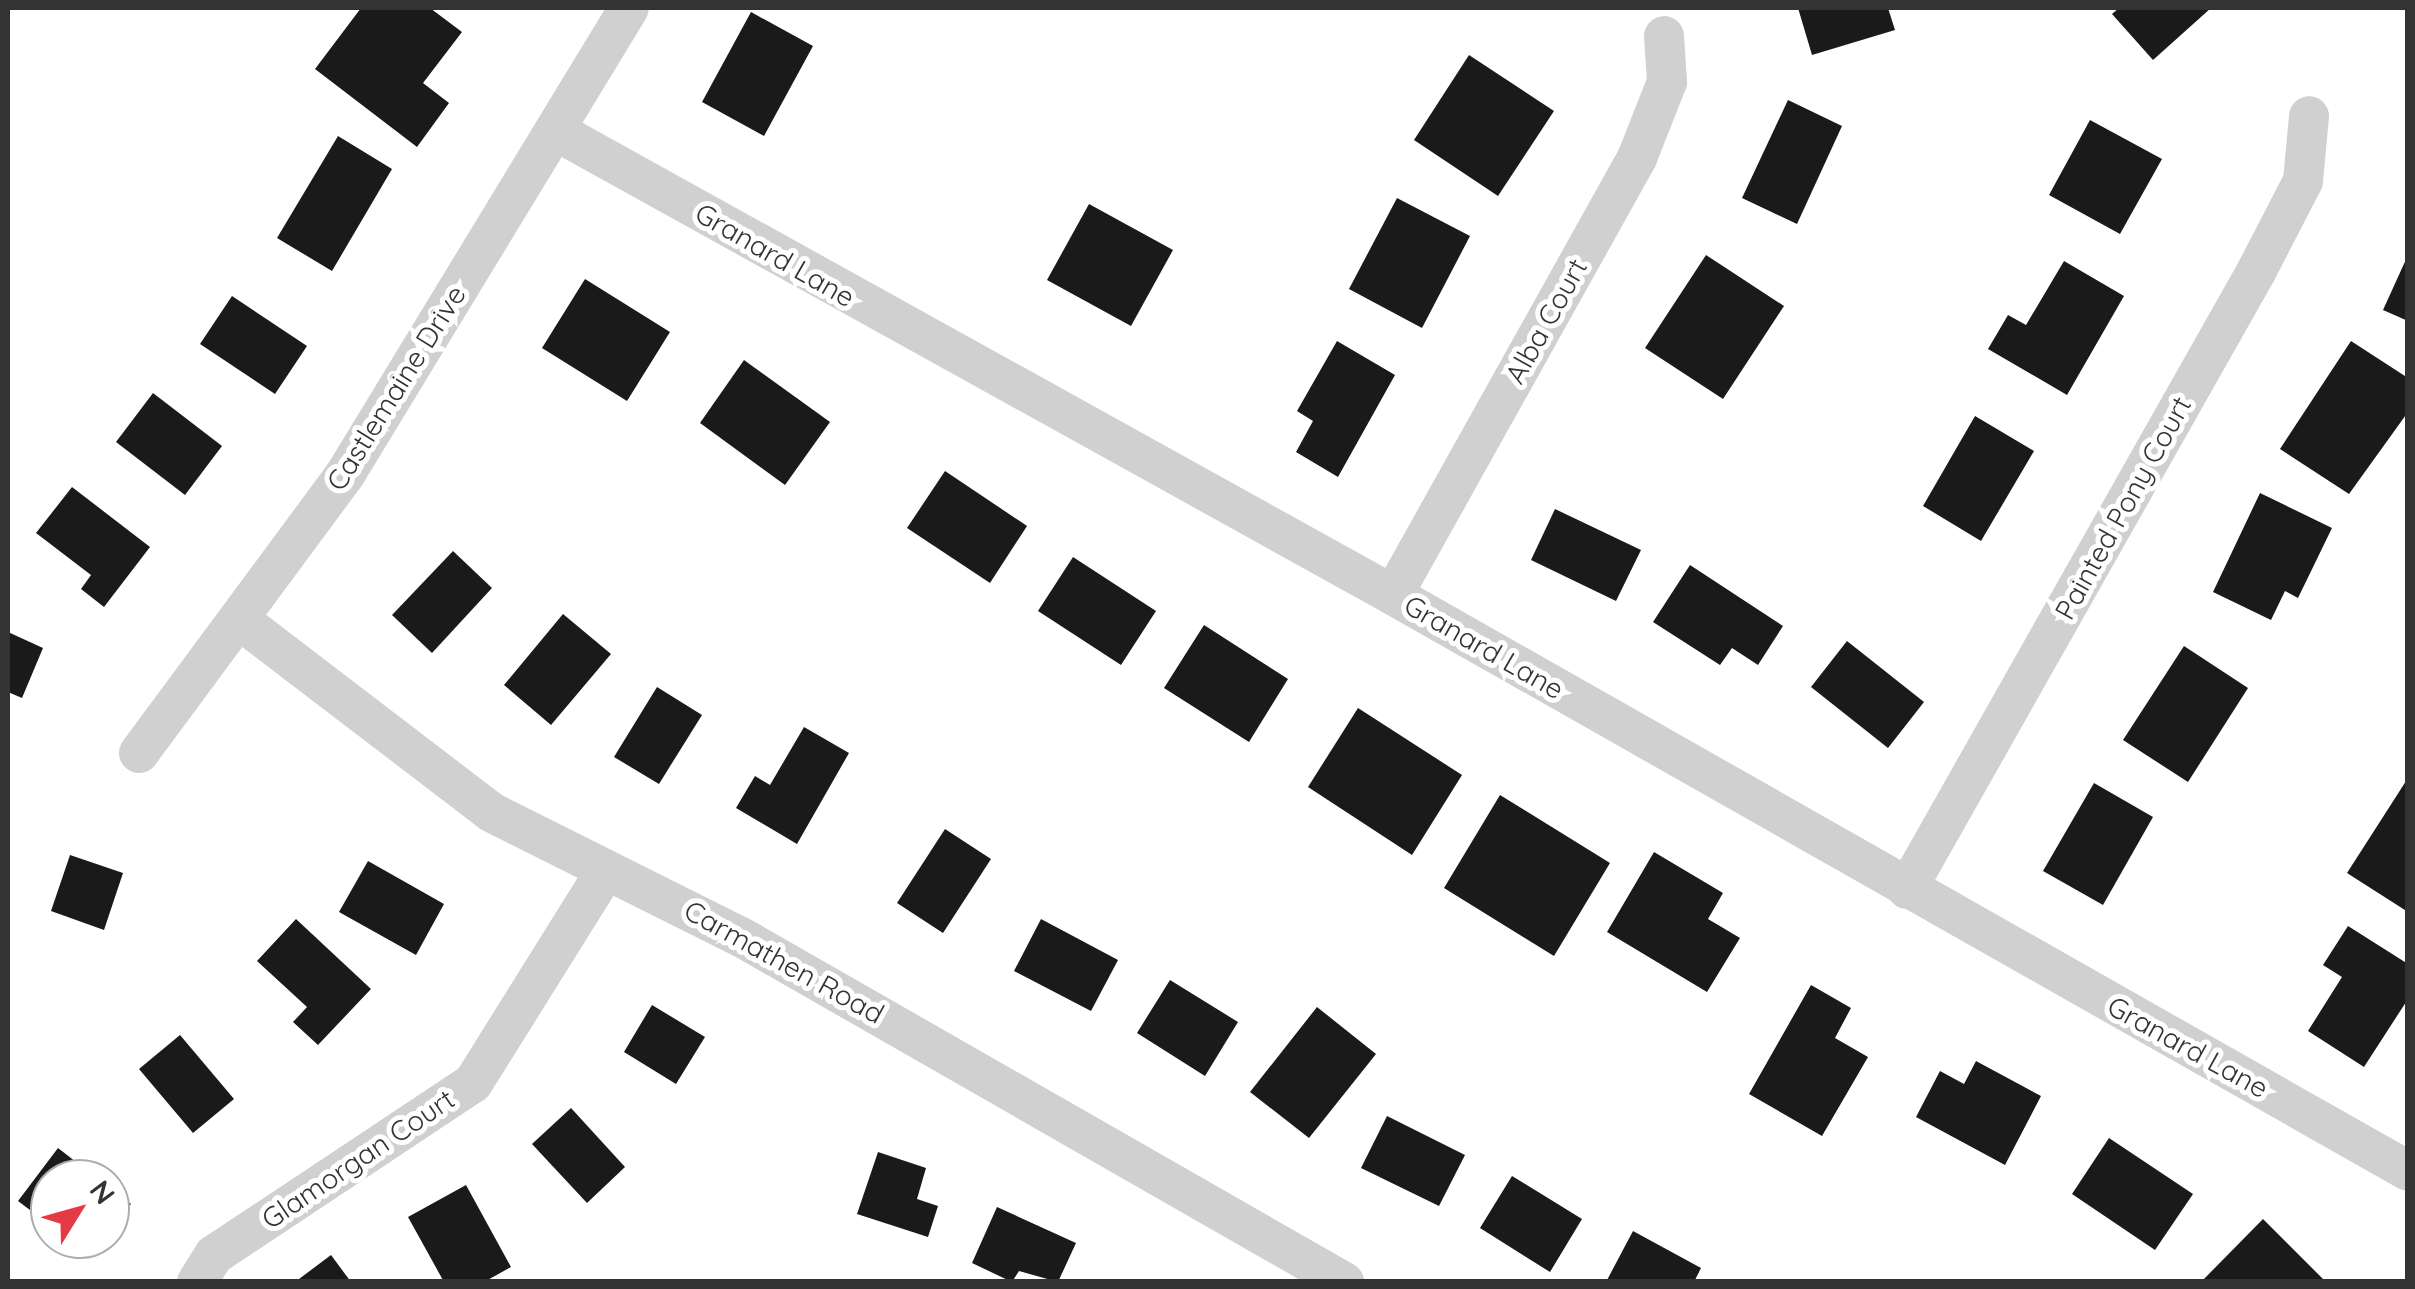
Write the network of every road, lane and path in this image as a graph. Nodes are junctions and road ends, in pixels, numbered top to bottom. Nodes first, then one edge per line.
1 (629, 8) edge
2 (1664, 36) dead end
3 (2309, 116) dead end
4 (556, 131) junction
5 (1393, 595) junction
6 (240, 620) junction
7 (138, 753) dead end
8 (604, 873) junction
9 (1908, 889) junction
10 (2408, 1171) edge
11 (197, 1282) edge
12 (1344, 1282) edge

1 - 4 street, Castlemaine Drive
2 - 5 street, Alba Court
3 - 9 street, Painted Pony Court
4 - 5 street, Granard Lane
4 - 6 street, Castlemaine Drive
5 - 9 street, Granard Lane
6 - 7 street, Castlemaine Drive
6 - 8 street, Carmathen Road
8 - 11 street, Glamorgan Court
8 - 12 street, Carmathen Road
9 - 10 street, Granard Lane

